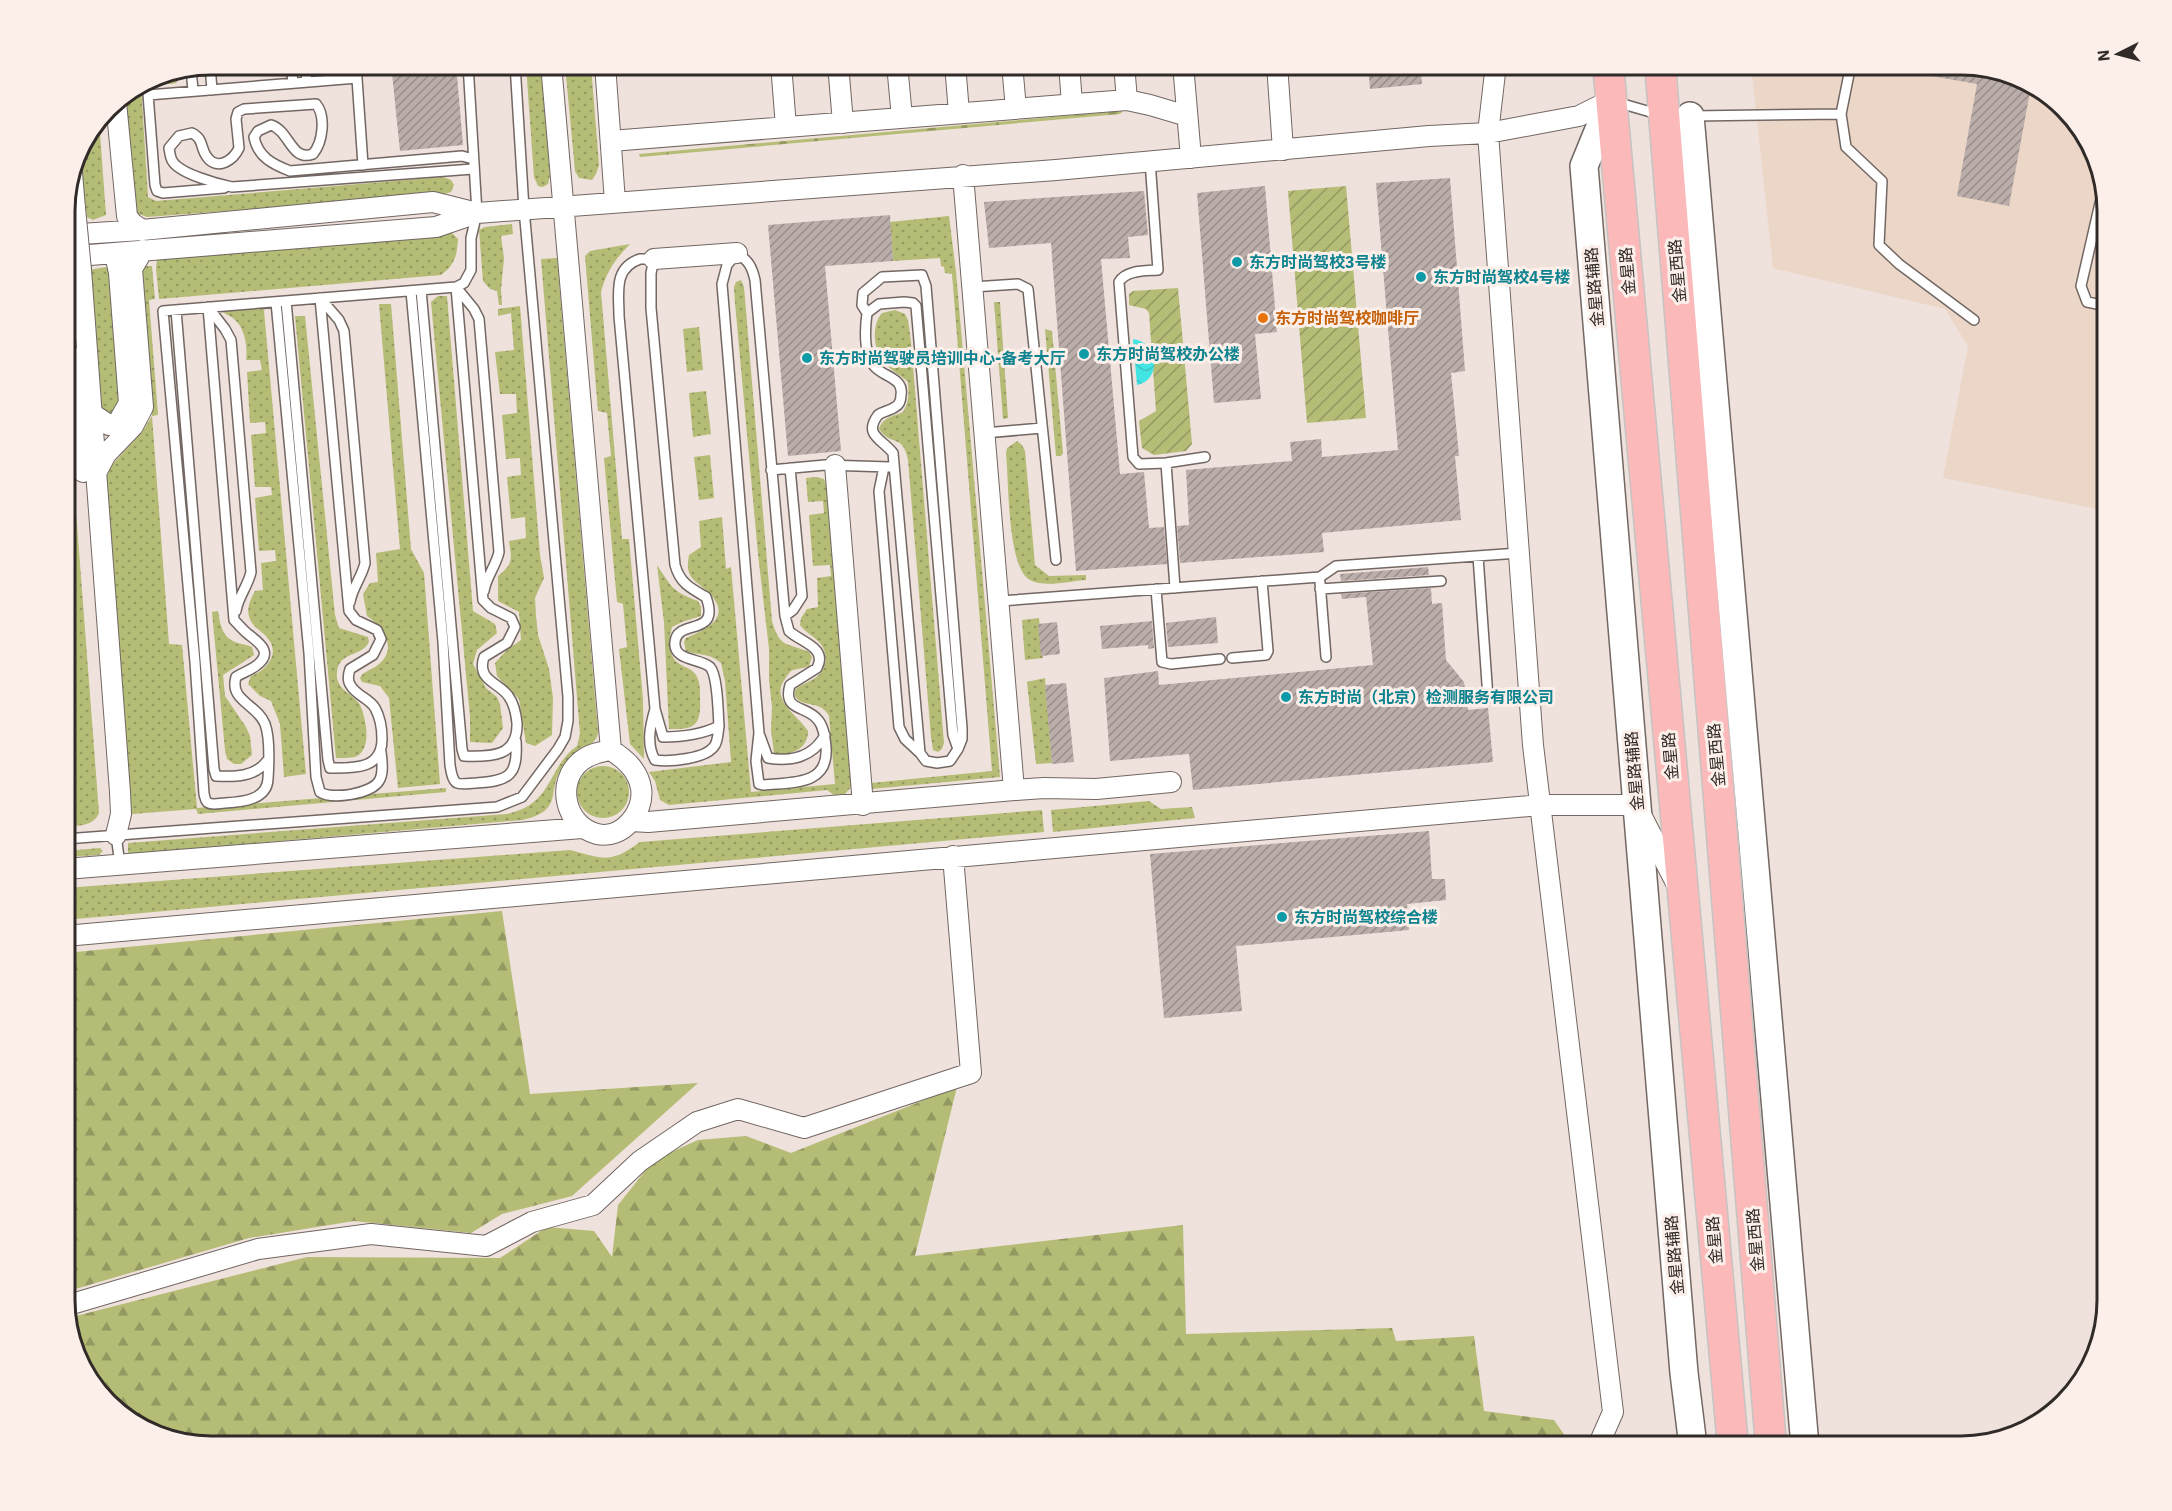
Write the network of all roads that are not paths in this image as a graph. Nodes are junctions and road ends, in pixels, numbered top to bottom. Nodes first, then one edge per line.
1 (211, 75) edge
2 (292, 75) edge
3 (306, 75) edge
4 (357, 75) edge
5 (469, 75) edge
6 (516, 75) edge
7 (552, 75) edge
8 (606, 75) edge
9 (782, 75) edge
10 (839, 75) edge
11 (898, 75) edge
12 (956, 75) edge
13 (1013, 75) edge
14 (1070, 75) edge
15 (1125, 75) edge
16 (1184, 75) edge
17 (1278, 75) edge
18 (1495, 75) edge
19 (1609, 75) edge
20 (1664, 75) edge
21 (1849, 75) edge
22 (192, 76) edge
23 (357, 78) junction
24 (307, 82) junction
25 (293, 83) junction
26 (212, 90) junction
27 (148, 91) edge
28 (193, 91) junction
29 (148, 95) junction
30 (1127, 100) junction
31 (1611, 100) junction
32 (1072, 104) junction
33 (1016, 109) junction
34 (117, 113) edge
35 (959, 113) junction
36 (1841, 114) junction
37 (1187, 116) junction
38 (1677, 116) junction
39 (902, 118) junction
40 (843, 123) junction
41 (106, 124) edge
42 (786, 128) junction
43 (1488, 133) junction
44 (611, 141) junction
45 (1283, 150) junction
46 (1191, 158) junction
47 (1150, 161) junction
48 (473, 164) junction
49 (363, 165) junction
50 (963, 176) junction
51 (232, 187) junction
52 (615, 202) junction
53 (564, 208) junction
54 (524, 209) junction
55 (477, 213) junction
56 (2097, 216) edge
57 (142, 230) junction
58 (112, 232) junction
59 (75, 234) edge
60 (143, 250) junction
61 (737, 253) junction
62 (115, 254) junction
63 (654, 259) junction
64 (75, 265) edge
65 (456, 287) junction
66 (973, 287) junction
67 (416, 290) junction
68 (321, 298) junction
69 (286, 301) junction
70 (276, 302) junction
71 (2097, 304) edge
72 (208, 307) junction
73 (176, 310) junction
74 (867, 313) junction
75 (1974, 320) dead end
76 (75, 342) edge
77 (78, 419) edge
78 (1042, 428) junction
79 (986, 433) junction
80 (1205, 457) dead end
81 (75, 462) edge
82 (1166, 463) junction
83 (835, 465) junction
84 (884, 467) junction
85 (790, 468) junction
86 (896, 468) junction
87 (771, 470) junction
88 (89, 472) junction
89 (1519, 553) junction
90 (1478, 556) junction
91 (1056, 560) dead end
92 (1320, 577) junction
93 (1262, 581) junction
94 (1441, 581) dead end
95 (1175, 588) junction
96 (1156, 589) junction
97 (1320, 589) junction
98 (483, 600) junction
99 (1000, 601) junction
100 (349, 611) junction
101 (785, 616) junction
102 (234, 620) junction
103 (1268, 651) junction
104 (1326, 657) dead end
105 (1232, 658) dead end
106 (1220, 659) dead end
107 (1269, 664) dead end
108 (1488, 698) dead end
109 (655, 709) junction
110 (719, 726) junction
111 (759, 734) junction
112 (825, 735) junction
113 (516, 741) junction
114 (958, 749) junction
115 (610, 750) junction
116 (381, 752) junction
117 (920, 753) junction
118 (267, 761) junction
119 (1171, 782) dead end
120 (1014, 790) junction
121 (863, 805) junction
122 (1540, 805) junction
123 (1636, 805) junction
124 (632, 821) junction
125 (582, 828) junction
126 (116, 835) junction
127 (75, 838) edge
128 (953, 856) junction
129 (120, 865) junction
130 (75, 869) edge
131 (1683, 896) junction
132 (75, 935) edge
133 (75, 1303) edge
134 (1602, 1436) edge
135 (1692, 1436) edge
136 (1732, 1436) edge
137 (1770, 1436) edge
138 (1804, 1436) edge

1 - 26 lane
2 - 25 lane
3 - 24 lane
4 - 23 lane
5 - 48 lane
6 - 54 lane
7 - 53 street
8 - 44 street
9 - 42 street
10 - 40 street
11 - 39 street
12 - 35 street
13 - 33 street
14 - 32 street
15 - 30 street
16 - 37 street
17 - 45 street
18 - 43 street
19 - 31 main road, 金星路
20 - 38 main road, 金星西路
21 - 36 lane
22 - 28 lane
23 - 24 lane
23 - 49 lane
24 - 25 lane
25 - 26 lane
26 - 28 lane
27 - 29 lane
28 - 29 lane
29 - 51 lane
30 - 32 street
30 - 37 street
31 - 38 lane
31 - 43 street
31 - 123 street, 金星路辅路
31 - 131 main road, 金星路
32 - 33 street
33 - 35 street
34 - 57 street
35 - 39 street
36 - 38 lane
36 - 75 lane
37 - 46 street
38 - 137 main road, 金星西路
38 - 138 street
39 - 40 street
40 - 42 street
41 - 58 street
42 - 44 street
43 - 45 street
43 - 89 street
44 - 52 street
45 - 46 street
46 - 47 street
47 - 50 street
47 - 82 lane
48 - 49 lane
48 - 51 lane
48 - 55 lane
49 - 51 lane
50 - 52 street
50 - 66 street
52 - 53 street
53 - 54 street
53 - 115 street
54 - 55 street
54 - 126 lane
55 - 57 street
55 - 60 street
55 - 65 lane
56 - 71 lane
57 - 58 street
58 - 59 street
60 - 62 street
60 - 88 street
61 - 63 street
61 - 87 lane
61 - 111 lane
62 - 64 street
62 - 77 street
63 - 109 lane
63 - 110 lane
65 - 67 lane
65 - 98 lane
65 - 98 lane
66 - 78 lane
66 - 79 street
67 - 68 lane
67 - 113 lane
67 - 113 lane
68 - 69 lane
68 - 100 lane
68 - 100 lane
69 - 70 lane
69 - 116 lane
70 - 72 lane
70 - 116 lane
72 - 73 lane
72 - 102 lane
72 - 102 lane
73 - 118 lane
73 - 118 lane
74 - 86 lane
74 - 114 lane
74 - 114 lane
76 - 77 street
77 - 88 street
78 - 79 lane
78 - 91 lane
79 - 99 street
80 - 82 lane
81 - 88 street
82 - 95 lane
83 - 84 lane
83 - 85 lane
83 - 121 street
84 - 86 lane
84 - 117 lane
85 - 87 lane
85 - 101 lane
86 - 117 lane
87 - 101 lane
88 - 126 street
89 - 90 lane
89 - 122 street
90 - 92 lane
90 - 108 lane
92 - 93 lane
92 - 97 lane
93 - 95 lane
93 - 103 lane
94 - 97 lane
95 - 96 lane
96 - 99 lane
96 - 106 lane
97 - 104 lane
98 - 113 lane
99 - 120 street
100 - 116 lane
101 - 112 lane
102 - 118 lane
103 - 105 lane
103 - 107 lane
109 - 110 lane
109 - 110 lane
111 - 112 lane
111 - 112 lane
114 - 117 lane
115 - 124 street
115 - 125 street
119 - 120 street
120 - 121 street
121 - 124 street
122 - 123 street
122 - 128 street
122 - 134 street
123 - 131 street
123 - 135 street, 金星路辅路
124 - 125 street
125 - 129 street
126 - 127 lane
126 - 129 lane
128 - 132 street
128 - 133 street
129 - 130 street
131 - 136 main road, 金星路

